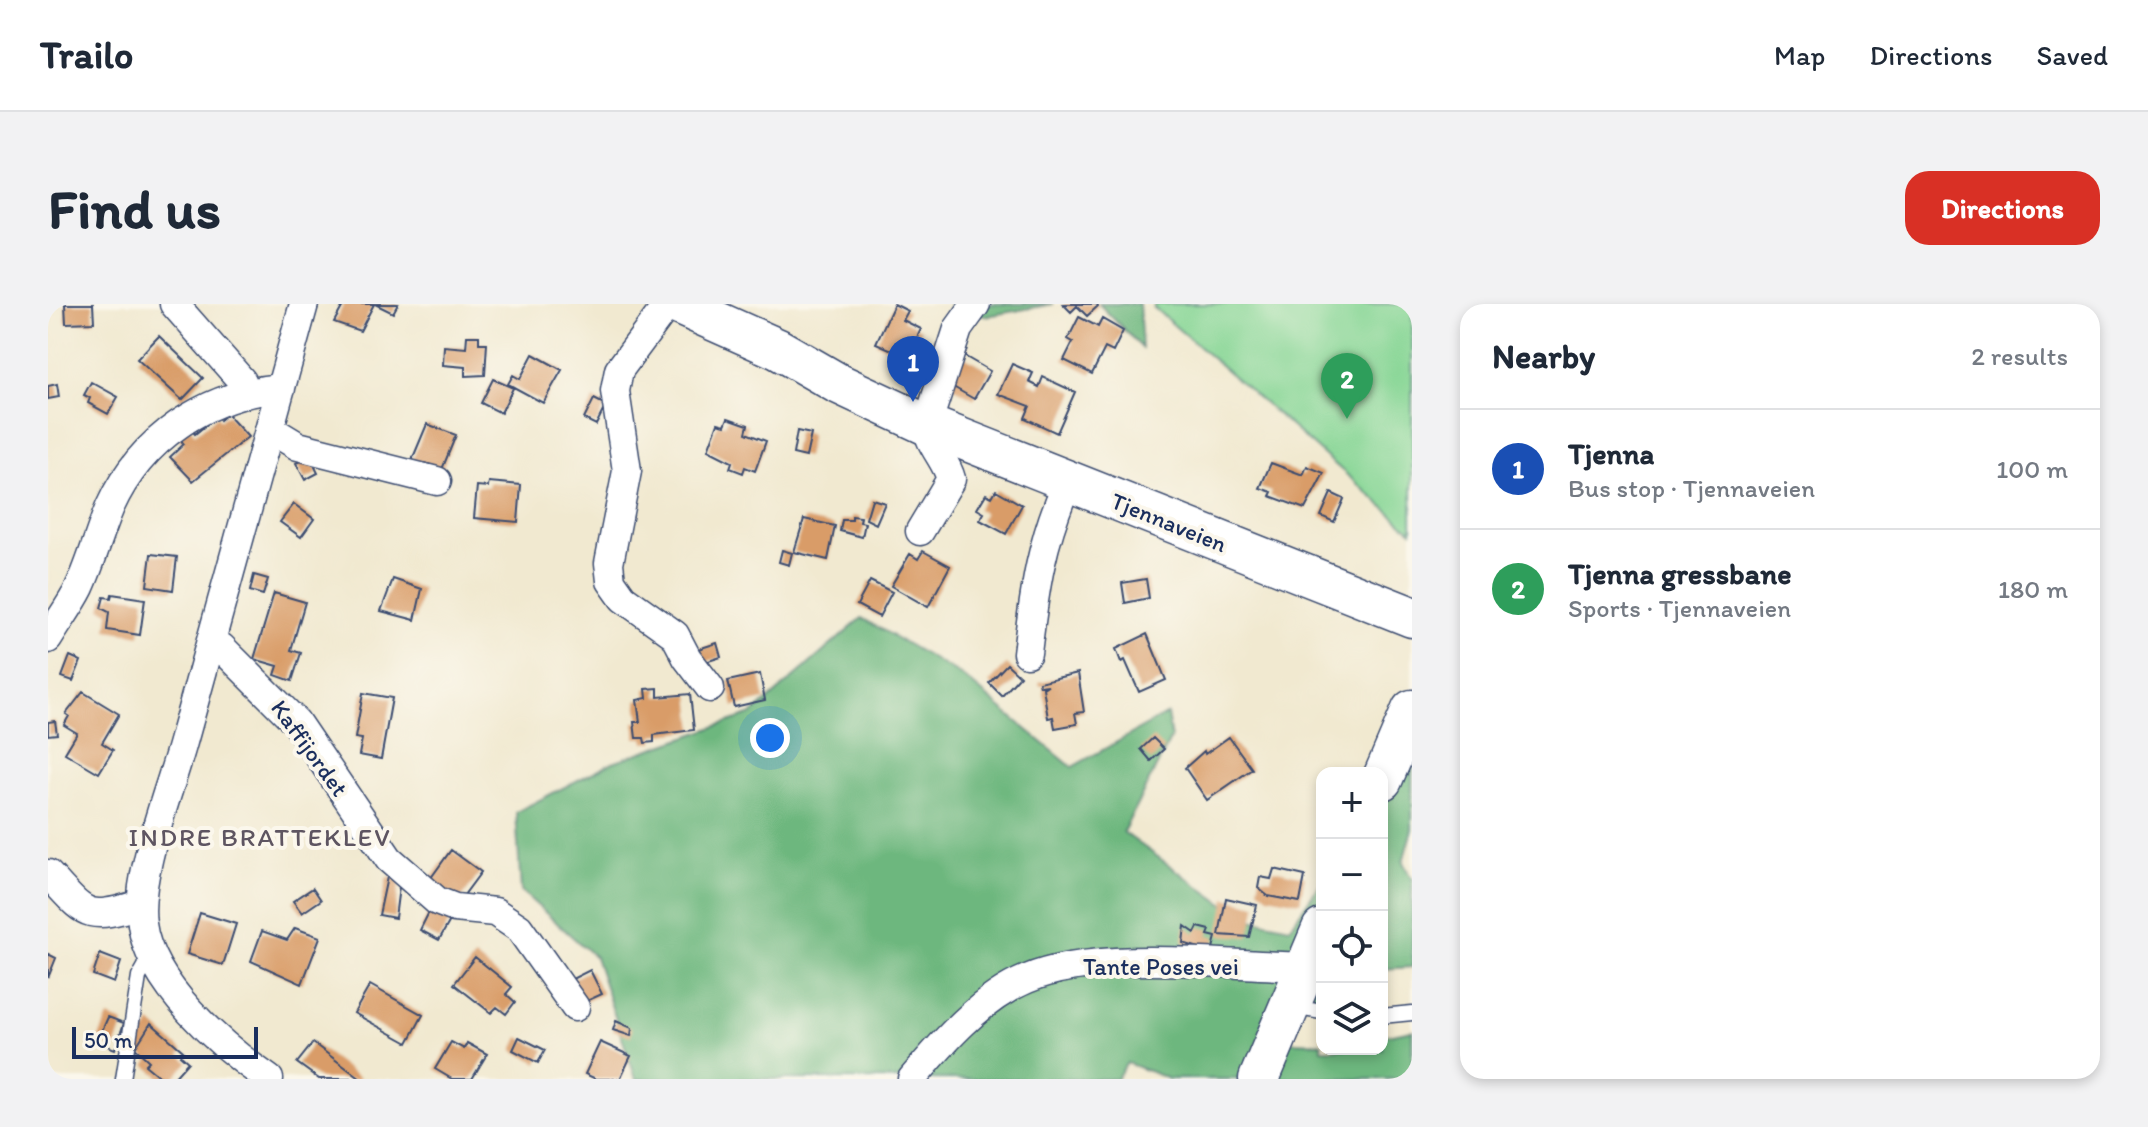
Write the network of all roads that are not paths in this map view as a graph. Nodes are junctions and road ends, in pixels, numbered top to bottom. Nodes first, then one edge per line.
1 (174, 304) edge
2 (304, 304) edge
3 (668, 304) edge
4 (677, 304) edge
5 (976, 304) edge
6 (281, 388) junction
7 (246, 391) junction
8 (927, 425) junction
9 (270, 429) junction
10 (437, 481) dead end
11 (1068, 481) junction
12 (920, 531) dead end
13 (1412, 617) edge
14 (48, 639) edge
15 (210, 644) junction
16 (1027, 653) dead end
17 (710, 688) dead end
18 (1412, 710) edge
19 (1388, 767) edge
20 (48, 874) edge
21 (140, 904) junction
22 (1316, 944) edge
23 (151, 956) junction
24 (1307, 967) junction
25 (575, 1007) dead end
26 (1305, 1009) edge
27 (1412, 1013) edge
28 (1388, 1015) edge
29 (123, 1079) edge
30 (269, 1079) edge
31 (912, 1079) edge
32 (1259, 1079) edge

1 - 7 street
2 - 6 street
3 - 17 street
4 - 8 main road, Tjennaveien
5 - 8 street
6 - 7 street
6 - 9 street
7 - 14 street
8 - 11 main road, Tjennaveien
8 - 12 street
9 - 10 street
9 - 15 street
11 - 13 main road, Tjennaveien
11 - 16 street
15 - 21 street
15 - 25 street, Kaffijordet
18 - 19 main road
20 - 21 street
21 - 23 street
22 - 24 main road
23 - 29 lane
23 - 30 street
24 - 26 main road
24 - 31 street, Tante Poses vei
26 - 32 main road
27 - 28 lane

